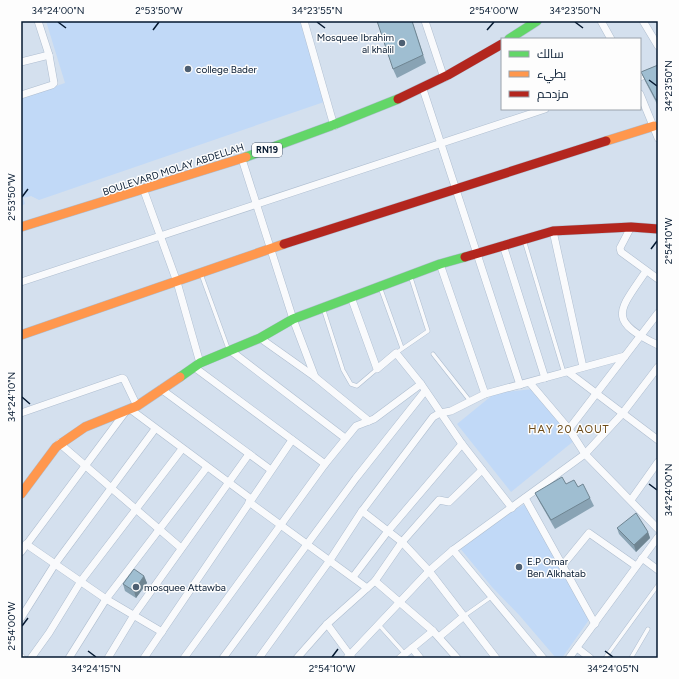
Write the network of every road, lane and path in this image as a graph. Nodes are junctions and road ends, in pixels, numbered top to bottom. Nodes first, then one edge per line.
1 (38, 21) edge
2 (304, 21) edge
3 (424, 21) edge
4 (537, 21) edge
5 (600, 21) edge
6 (643, 21) edge
7 (511, 38) edge
8 (610, 38) edge
9 (501, 45) edge
10 (658, 46) edge
11 (49, 55) junction
12 (21, 62) edge
13 (658, 70) edge
14 (641, 77) edge
15 (444, 78) junction
16 (423, 89) junction
17 (21, 95) edge
18 (641, 96) edge
19 (542, 110) edge
20 (656, 125) edge
21 (334, 126) junction
22 (658, 138) edge
23 (440, 144) junction
24 (242, 159) junction
25 (455, 190) junction
26 (144, 191) junction
27 (256, 203) junction
28 (21, 227) edge
29 (631, 227) junction
30 (658, 229) edge
31 (553, 231) junction
32 (161, 237) junction
33 (524, 239) junction
34 (503, 245) junction
35 (272, 248) junction
36 (476, 252) junction
37 (440, 264) junction
38 (646, 271) junction
39 (201, 273) junction
40 (410, 275) junction
41 (658, 279) edge
42 (21, 282) edge
43 (177, 282) junction
44 (380, 286) junction
45 (351, 297) junction
46 (323, 308) junction
47 (658, 313) edge
48 (293, 319) junction
49 (21, 335) edge
50 (640, 337) junction
51 (260, 338) junction
52 (658, 345) edge
53 (399, 350) junction
54 (230, 352) junction
55 (432, 354) dead end
56 (625, 356) junction
57 (197, 365) junction
58 (583, 367) junction
59 (658, 367) edge
60 (377, 370) junction
61 (566, 372) junction
62 (314, 377) junction
63 (545, 378) junction
64 (530, 383) junction
65 (520, 385) junction
66 (423, 387) junction
67 (161, 389) junction
68 (485, 394) junction
69 (596, 395) junction
70 (470, 401) junction
71 (131, 409) junction
72 (21, 413) edge
73 (440, 413) junction
74 (622, 414) junction
75 (369, 421) junction
76 (155, 429) junction
77 (569, 429) junction
78 (345, 438) junction
79 (292, 440) junction
80 (658, 440) edge
81 (59, 443) junction
82 (462, 444) junction
83 (182, 449) junction
84 (249, 454) junction
85 (585, 454) junction
86 (658, 462) edge
87 (325, 464) junction
88 (85, 467) junction
89 (207, 467) junction
90 (271, 470) junction
91 (482, 470) junction
92 (228, 483) junction
93 (110, 488) junction
94 (21, 494) edge
95 (524, 498) junction
96 (631, 500) junction
97 (250, 501) junction
98 (512, 508) junction
99 (137, 511) junction
100 (362, 511) junction
101 (281, 524) junction
102 (658, 529) edge
103 (159, 530) junction
104 (388, 531) junction
105 (658, 537) edge
106 (402, 542) junction
107 (307, 543) junction
108 (26, 544) junction
109 (181, 548) junction
110 (453, 550) junction
111 (21, 552) edge
112 (642, 558) junction
113 (330, 560) junction
114 (55, 564) junction
115 (562, 566) junction
116 (636, 566) junction
117 (658, 570) edge
118 (429, 571) junction
119 (353, 577) junction
120 (81, 581) junction
121 (375, 581) junction
122 (658, 585) edge
123 (367, 588) junction
124 (491, 597) junction
125 (106, 599) junction
126 (399, 603) junction
127 (134, 615) junction
128 (464, 616) junction
129 (21, 618) edge
130 (327, 624) junction
131 (595, 624) junction
132 (379, 625) junction
133 (648, 629) dead end
134 (433, 631) junction
135 (162, 632) junction
136 (439, 637) junction
137 (412, 648) junction
138 (577, 648) junction
139 (403, 656) edge
140 (350, 657) edge
141 (31, 658) edge
142 (68, 658) edge
143 (108, 658) edge
144 (144, 658) edge
145 (184, 658) edge
146 (223, 658) edge
147 (259, 658) edge
148 (297, 658) edge
149 (420, 658) edge
150 (458, 658) edge
151 (496, 658) edge
152 (543, 658) edge
153 (569, 658) edge
154 (590, 658) edge
155 (605, 658) edge
156 (631, 658) edge

1 - 11 street
2 - 21 street
3 - 15 street
4 - 7 street
5 - 8 street
6 - 10 street
9 - 15 street, BOULEVARD MOLAY ABDELLAH / RN19
11 - 12 street
11 - 17 street
13 - 14 street
15 - 16 street, BOULEVARD MOLAY ABDELLAH / RN19
16 - 21 street, BOULEVARD MOLAY ABDELLAH / RN19
16 - 23 street
18 - 20 street
19 - 23 street
20 - 22 street
20 - 25 street
21 - 24 street, BOULEVARD MOLAY ABDELLAH / RN19
23 - 25 street
23 - 27 street
24 - 26 street, BOULEVARD MOLAY ABDELLAH / RN19
24 - 27 street
25 - 35 street
25 - 36 street
26 - 28 street, BOULEVARD MOLAY ABDELLAH / RN19
26 - 32 street
27 - 32 street
27 - 35 street
29 - 30 street
29 - 31 street
29 - 38 street
31 - 33 street
31 - 58 street
32 - 42 street
32 - 43 street
33 - 34 street
33 - 61 lane
34 - 36 street
34 - 63 street
35 - 39 street
35 - 48 street
36 - 37 street
36 - 65 street
37 - 40 street
37 - 68 street
38 - 41 street
38 - 50 street
39 - 43 street
39 - 54 lane
40 - 44 street
40 - 53 lane
43 - 49 street
43 - 57 street
44 - 45 street
44 - 53 lane
45 - 46 street
45 - 60 street
46 - 48 street
46 - 60 lane
47 - 50 street
48 - 51 street
48 - 62 street
50 - 52 street
50 - 56 street
51 - 54 street
51 - 62 street
53 - 60 street
53 - 66 street
54 - 57 street
54 - 78 street
55 - 70 lane
56 - 58 street
56 - 69 street
57 - 67 street
57 - 79 street
58 - 61 street
59 - 74 street
61 - 63 street
61 - 69 street
62 - 75 street
63 - 64 street
64 - 65 street
64 - 77 street
65 - 68 street
66 - 73 street
66 - 75 street
66 - 107 street
67 - 71 street
67 - 84 street
68 - 70 street
69 - 74 street
69 - 77 street
70 - 73 street
71 - 72 street
71 - 76 street
71 - 81 street
71 - 88 street
73 - 82 street
73 - 100 street
74 - 80 street
74 - 85 street
75 - 78 street
76 - 83 street
76 - 93 street
77 - 85 street
78 - 87 street
79 - 87 street
79 - 90 street
81 - 88 street
81 - 94 street
82 - 91 street
82 - 104 street
83 - 89 street
83 - 99 street
84 - 90 street
84 - 92 street
85 - 95 street
85 - 96 street
86 - 96 street
87 - 101 street
88 - 93 street
88 - 108 street
89 - 92 street
89 - 103 street
90 - 97 street
91 - 98 street
91 - 106 street
92 - 97 street
92 - 109 street
93 - 99 street
93 - 114 street
95 - 98 street
95 - 115 street
96 - 102 street
97 - 101 street
97 - 135 street
98 - 110 street
99 - 103 street
99 - 120 street
100 - 104 street
100 - 113 street
101 - 107 street
101 - 145 street
103 - 109 street
103 - 125 street
104 - 106 street
104 - 119 street
105 - 112 street
106 - 118 street
106 - 121 street
107 - 113 street
107 - 146 street
108 - 111 street
108 - 114 street
109 - 127 street
110 - 118 street
110 - 124 street
112 - 116 street
112 - 117 street
113 - 119 street
113 - 147 street
114 - 120 street
114 - 129 street
115 - 116 street
115 - 131 street
116 - 131 street
118 - 126 street
118 - 128 street
119 - 123 street
120 - 125 street
120 - 141 street
121 - 123 street
121 - 126 street
122 - 155 lane
123 - 130 street
124 - 128 lane
124 - 152 street
125 - 127 street
125 - 142 street
126 - 132 street
126 - 134 street
127 - 135 street
127 - 143 street
128 - 136 street
128 - 151 street
130 - 140 street
130 - 148 street
131 - 138 street
132 - 139 lane
132 - 140 street
133 - 156 lane
134 - 136 street
134 - 137 street
135 - 144 street
136 - 150 street
137 - 139 street
137 - 149 street
138 - 153 street
138 - 154 street

